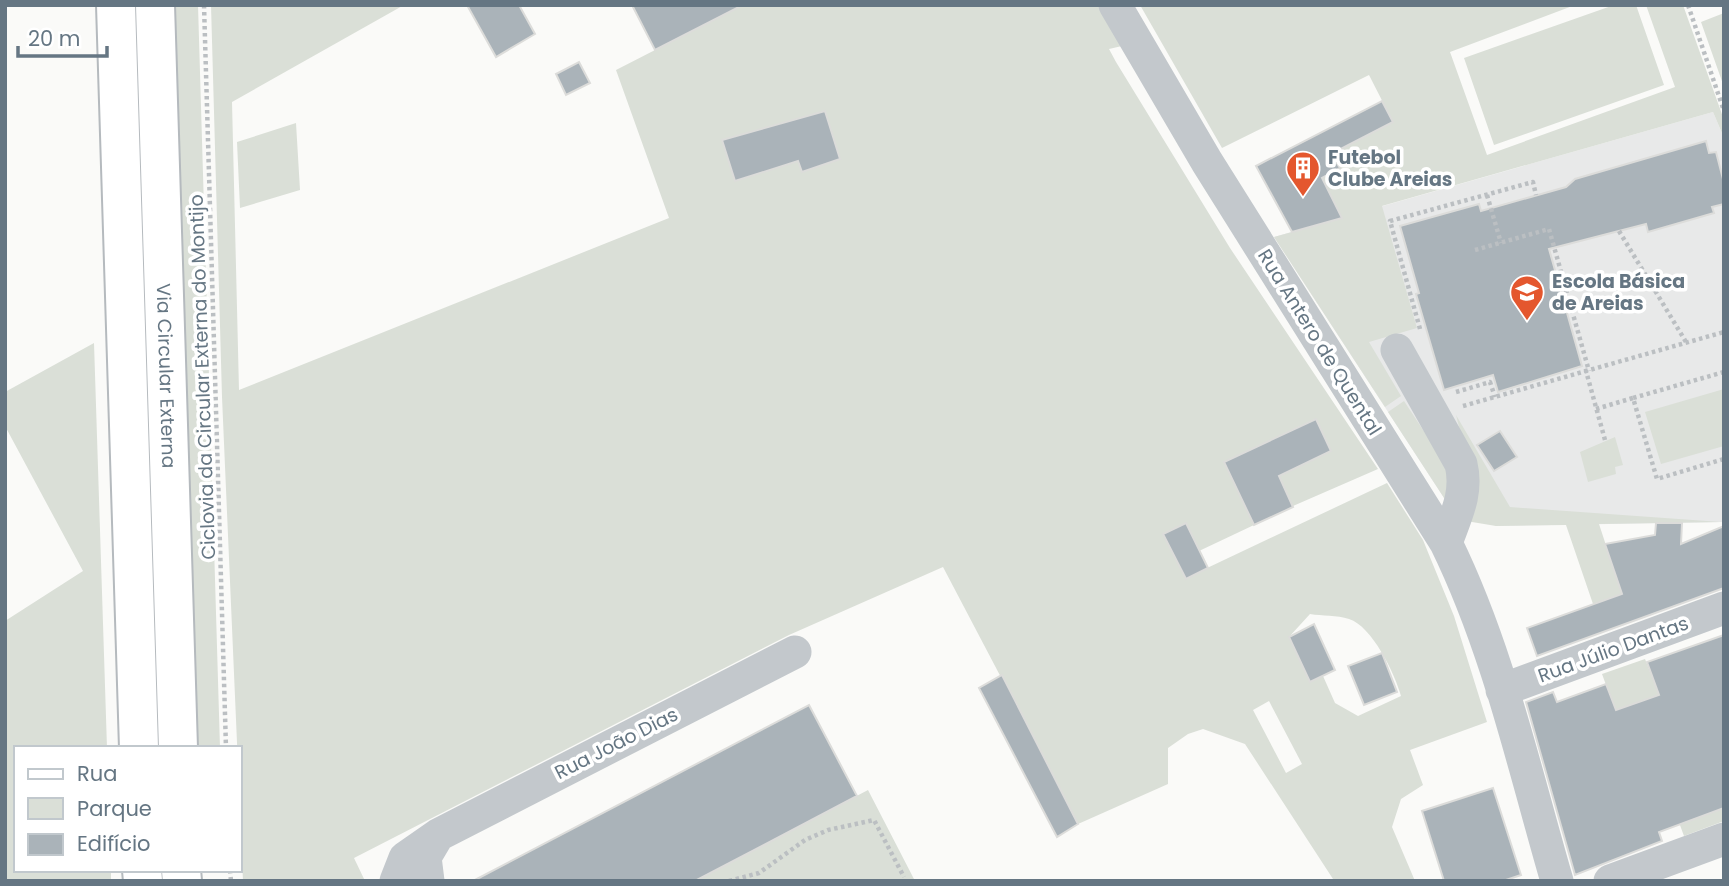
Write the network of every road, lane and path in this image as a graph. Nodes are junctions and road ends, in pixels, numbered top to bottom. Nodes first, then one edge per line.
1 (116, 5) edge
2 (155, 5) edge
3 (204, 5) edge
4 (1115, 5) edge
5 (1688, 5) edge
6 (1724, 111) edge
7 (1487, 195) junction
8 (1536, 195) dead end
9 (1619, 231) dead end
10 (1501, 243) junction
11 (1475, 250) dead end
12 (1724, 332) edge
13 (1686, 342) junction
14 (1410, 345) joint
15 (1588, 371) junction
16 (1724, 372) edge
17 (1448, 394) dead end
18 (1495, 397) junction
19 (1633, 398) junction
20 (1453, 409) dead end
21 (1596, 409) junction
22 (1605, 440) dead end
23 (1724, 459) edge
24 (1446, 543) junction
25 (1724, 608) edge
26 (795, 652) dead end
27 (1502, 690) junction
28 (139, 746) edge
29 (178, 746) edge
30 (226, 746) edge
31 (438, 835) junction
32 (1724, 839) edge
33 (904, 877) dead end
34 (396, 881) edge
35 (428, 881) edge
36 (729, 881) edge
37 (1556, 881) edge
38 (1610, 881) edge

1 - 28 main road, Via Circular Externa
2 - 29 main road, Via Circular Externa
3 - 30 path, Ciclovia da Circular Externa do Montijo
4 - 24 street, Rua Antero de Quental
5 - 6 path
7 - 8 path
7 - 10 path
7 - 14 path
9 - 13 path
10 - 11 path
10 - 15 path
12 - 13 path
13 - 15 path
14 - 24 street
15 - 18 path
15 - 21 path
16 - 19 path
17 - 18 path
18 - 20 path
19 - 21 path
19 - 23 path
21 - 22 path
24 - 27 street, Rua Antero de Quental
25 - 27 street, Rua Júlio Dantas
26 - 31 street, Rua João Dias
27 - 37 street, Rua Antero de Quental
31 - 34 street, Rua João Dias
31 - 35 street
32 - 38 street
33 - 36 path

